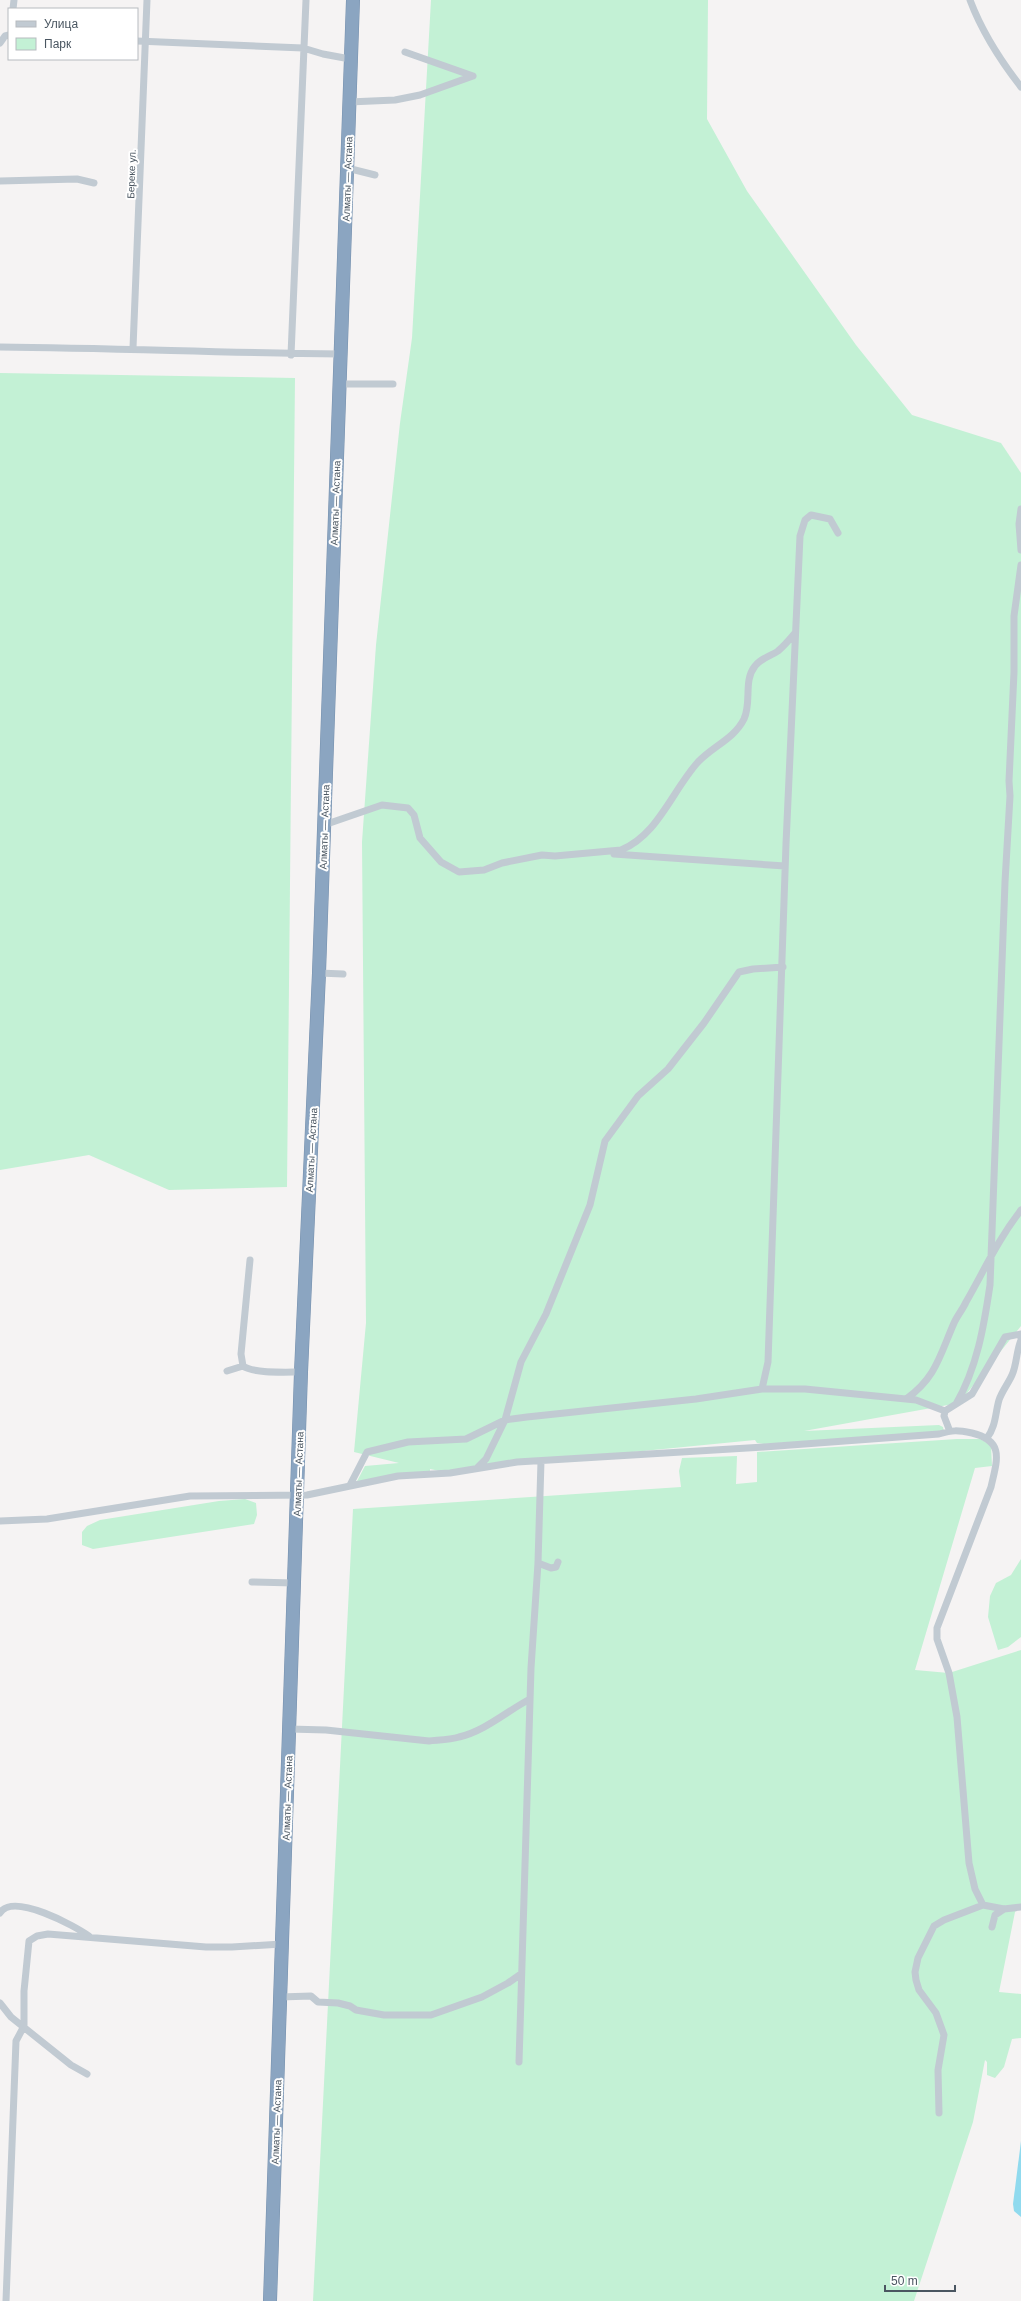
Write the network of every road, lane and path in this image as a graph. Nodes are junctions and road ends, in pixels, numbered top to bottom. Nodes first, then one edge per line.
1 (148, 0) edge
2 (306, 0) edge
3 (353, 0) edge
4 (970, 0) edge
5 (8, 35) edge
6 (138, 41) edge
7 (146, 41) junction
8 (0, 43) edge
9 (303, 48) junction
10 (405, 52) dead end
11 (350, 59) junction
12 (1021, 87) edge
13 (349, 102) junction
14 (347, 168) junction
15 (375, 175) dead end
16 (0, 182) edge
17 (94, 183) dead end
18 (0, 346) edge
19 (133, 348) junction
20 (340, 354) junction
21 (291, 355) junction
22 (339, 384) junction
23 (394, 384) dead end
24 (1021, 509) edge
25 (838, 533) dead end
26 (1021, 550) edge
27 (1021, 565) edge
28 (795, 633) junction
29 (324, 825) junction
30 (608, 853) junction
31 (785, 866) junction
32 (783, 967) junction
33 (319, 973) junction
34 (343, 974) dead end
35 (1021, 1210) edge
36 (991, 1254) junction
37 (250, 1260) dead end
38 (1021, 1334) edge
39 (1021, 1340) edge
40 (243, 1366) junction
41 (227, 1371) dead end
42 (301, 1372) junction
43 (762, 1389) junction
44 (906, 1399) junction
45 (956, 1404) junction
46 (945, 1411) junction
47 (505, 1420) junction
48 (949, 1429) junction
49 (988, 1438) junction
50 (541, 1461) junction
51 (478, 1468) junction
52 (350, 1485) junction
53 (297, 1495) junction
54 (0, 1521) edge
55 (558, 1562) dead end
56 (538, 1563) junction
57 (252, 1582) dead end
58 (294, 1583) junction
59 (530, 1699) junction
60 (289, 1728) junction
61 (983, 1904) junction
62 (1021, 1907) edge
63 (1004, 1909) junction
64 (0, 1913) edge
65 (992, 1927) dead end
66 (89, 1936) junction
67 (282, 1944) junction
68 (521, 1974) junction
69 (280, 1997) junction
70 (0, 2003) edge
71 (24, 2026) junction
72 (519, 2062) dead end
73 (87, 2074) dead end
74 (939, 2113) dead end
75 (6, 2301) edge
76 (270, 2301) edge

1 - 7 street, Береке ул.
2 - 9 street
3 - 11 highway, Алматы — Астана
4 - 12 street
5 - 8 street
6 - 7 street
7 - 9 street
7 - 19 street, Береке ул.
9 - 11 street
9 - 21 street
10 - 13 street
11 - 13 highway, Алматы — Астана
13 - 14 highway, Алматы — Астана
14 - 15 street
14 - 20 highway, Алматы — Астана
16 - 17 street
18 - 19 street
19 - 21 street
20 - 21 street
20 - 22 highway, Алматы — Астана
22 - 23 street
22 - 29 highway, Алматы — Астана
24 - 26 street
25 - 28 street
27 - 36 street
28 - 30 street
28 - 31 street
29 - 30 street
29 - 33 highway, Алматы — Астана
30 - 31 street
31 - 32 street
32 - 43 street
32 - 47 street
33 - 34 street
33 - 42 highway, Алматы — Астана
35 - 36 street
36 - 44 street
36 - 45 street
37 - 40 street
38 - 45 street
39 - 49 street
40 - 41 street
40 - 42 street
42 - 53 highway, Алматы — Астана
43 - 44 street
43 - 47 street
44 - 46 street
45 - 46 street
46 - 48 street
47 - 51 street
47 - 52 street
48 - 49 street
48 - 50 street
49 - 61 street
50 - 51 street
50 - 56 street
51 - 52 street
52 - 53 street
53 - 54 street
53 - 58 highway, Алматы — Астана
55 - 56 street
56 - 59 street
57 - 58 street
58 - 60 highway, Алматы — Астана
59 - 60 street
59 - 68 street
60 - 67 highway, Алматы — Астана
61 - 63 street
61 - 74 street
62 - 63 street
63 - 65 street
64 - 66 street
66 - 67 street
66 - 71 street
67 - 69 highway, Алматы — Астана
68 - 69 street
68 - 72 street
69 - 76 highway, Алматы — Астана
70 - 71 street
71 - 73 street
71 - 75 street

